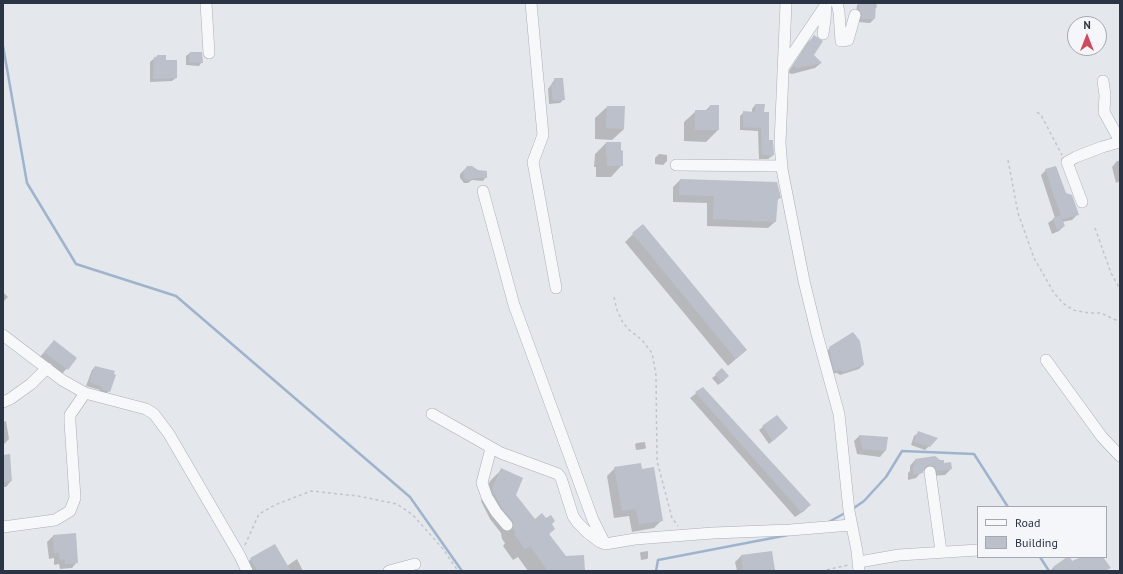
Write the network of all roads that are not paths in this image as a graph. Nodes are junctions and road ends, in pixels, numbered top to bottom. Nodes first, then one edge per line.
1 (206, 3) edge
2 (531, 3) edge
3 (786, 3) edge
4 (837, 3) edge
5 (826, 4) edge
6 (855, 15) dead end
7 (823, 34) dead end
8 (209, 53) dead end
9 (783, 68) junction
10 (1103, 81) dead end
11 (1120, 142) edge
12 (676, 165) dead end
13 (782, 166) junction
14 (482, 191) dead end
15 (1082, 202) dead end
16 (556, 288) dead end
17 (3, 335) edge
18 (1046, 360) dead end
19 (47, 368) junction
20 (85, 393) junction
21 (3, 402) edge
22 (432, 414) dead end
23 (491, 448) junction
24 (1120, 456) edge
25 (930, 472) dead end
26 (851, 522) junction
27 (507, 525) dead end
28 (3, 527) edge
29 (605, 544) junction
30 (977, 550) edge
31 (941, 551) junction
32 (415, 564) dead end
33 (859, 567) edge
34 (247, 571) edge
35 (389, 571) edge

1 - 8 street
2 - 16 street
3 - 9 street
4 - 6 street
5 - 7 street
5 - 9 street
9 - 13 street
10 - 11 street
11 - 15 street
12 - 13 street
13 - 26 street
14 - 29 street
17 - 19 street
18 - 24 street
19 - 20 street
19 - 21 street
20 - 28 street
20 - 34 street
22 - 23 street
23 - 27 street
23 - 29 street
25 - 31 street
26 - 29 street
26 - 33 street
30 - 31 street
31 - 33 street
32 - 35 street

